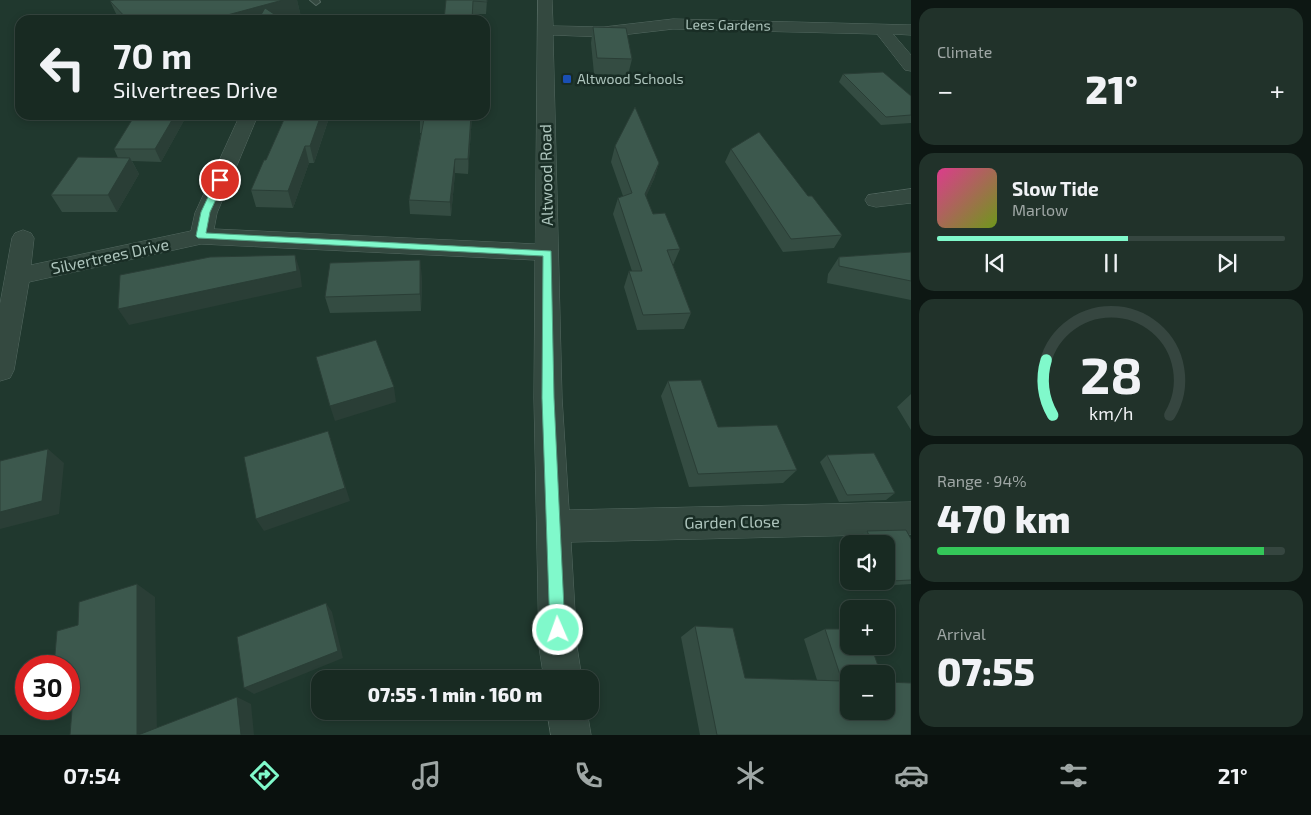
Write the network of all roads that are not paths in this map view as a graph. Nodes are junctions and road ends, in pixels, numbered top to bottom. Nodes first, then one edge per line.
1 (545, 0) edge
2 (880, 28) junction
3 (545, 30) junction
4 (911, 30) edge
5 (911, 66) edge
6 (247, 120) edge
7 (911, 196) edge
8 (876, 200) dead end
9 (201, 236) junction
10 (23, 238) dead end
11 (548, 253) junction
12 (18, 276) junction
13 (0, 370) edge
14 (911, 518) edge
15 (554, 526) junction
16 (562, 670) edge
17 (568, 720) edge
18 (571, 735) edge

1 - 3 street, Altwood Road
2 - 3 street, Lees Gardens
2 - 4 street, Lees Gardens
2 - 5 street
3 - 11 street, Altwood Road
6 - 9 street
7 - 8 street
9 - 11 street, Silvertrees Drive
9 - 12 street, Silvertrees Drive
10 - 12 street
11 - 15 street, Altwood Road
12 - 13 street
14 - 15 street, Garden Close
15 - 16 street, Altwood Road
17 - 18 street

